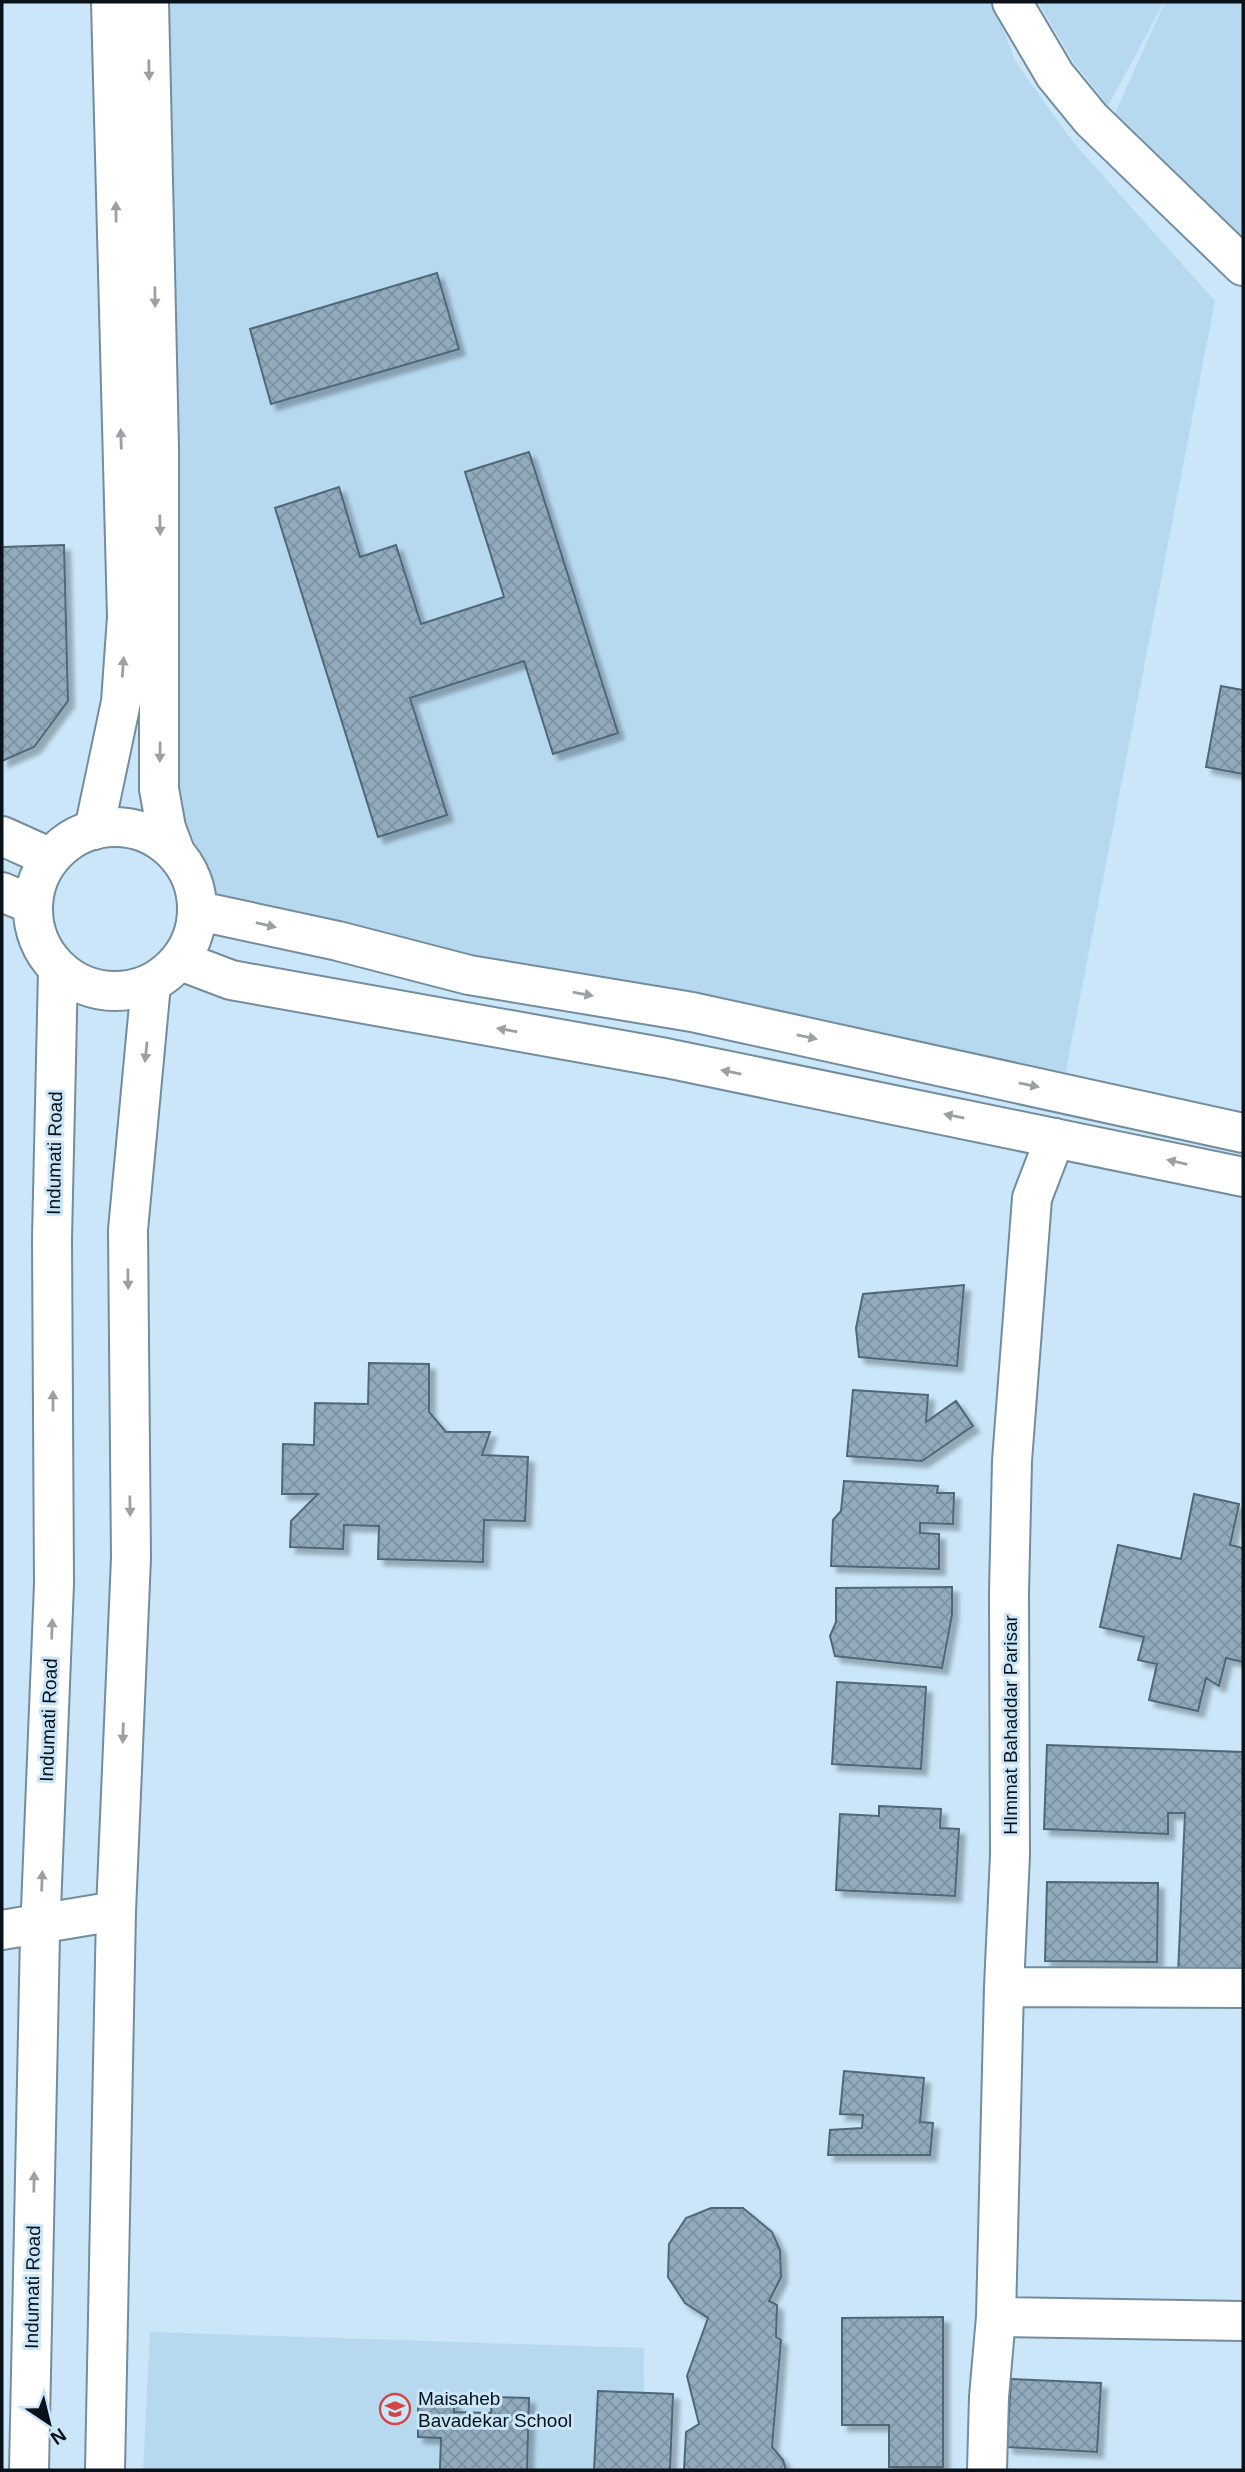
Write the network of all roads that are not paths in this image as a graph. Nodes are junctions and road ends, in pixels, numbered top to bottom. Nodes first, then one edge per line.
1 (111, 2) edge
2 (149, 2) edge
3 (1012, 2) edge
4 (1243, 266) edge
5 (94, 830) junction
6 (2, 836) edge
7 (175, 852) junction
8 (51, 858) junction
9 (17, 898) edge
10 (199, 911) junction
11 (181, 961) junction
12 (58, 970) junction
13 (151, 984) junction
14 (1243, 1133) edge
15 (1055, 1138) junction
16 (1243, 1177) edge
17 (116, 1911) junction
18 (40, 1926) junction
19 (2, 1930) edge
20 (1004, 1987) junction
21 (1243, 1988) edge
22 (996, 2317) junction
23 (1243, 2321) edge
24 (29, 2470) edge
25 (105, 2470) edge
26 (987, 2470) edge

5 -> 1 main road
2 -> 7 main road
3 - 4 main road
5 - 7 main road
5 - 8 main road
6 - 8 main road
7 - 10 main road
8 - 9 main road
9 - 12 main road
10 - 11 main road
10 -> 14 main road
11 - 13 main road
15 -> 11 main road
12 - 13 main road
18 -> 12 main road, Indumati Road
13 -> 17 main road
16 -> 15 main road
15 - 20 main road, HImmat Bahaddar Parisar
17 - 18 main road
17 - 25 main road
18 - 19 main road
24 -> 18 main road, Indumati Road
20 - 21 main road
20 - 22 main road, HImmat Bahaddar Parisar
22 - 23 main road
22 - 26 main road, HImmat Bahaddar Parisar

